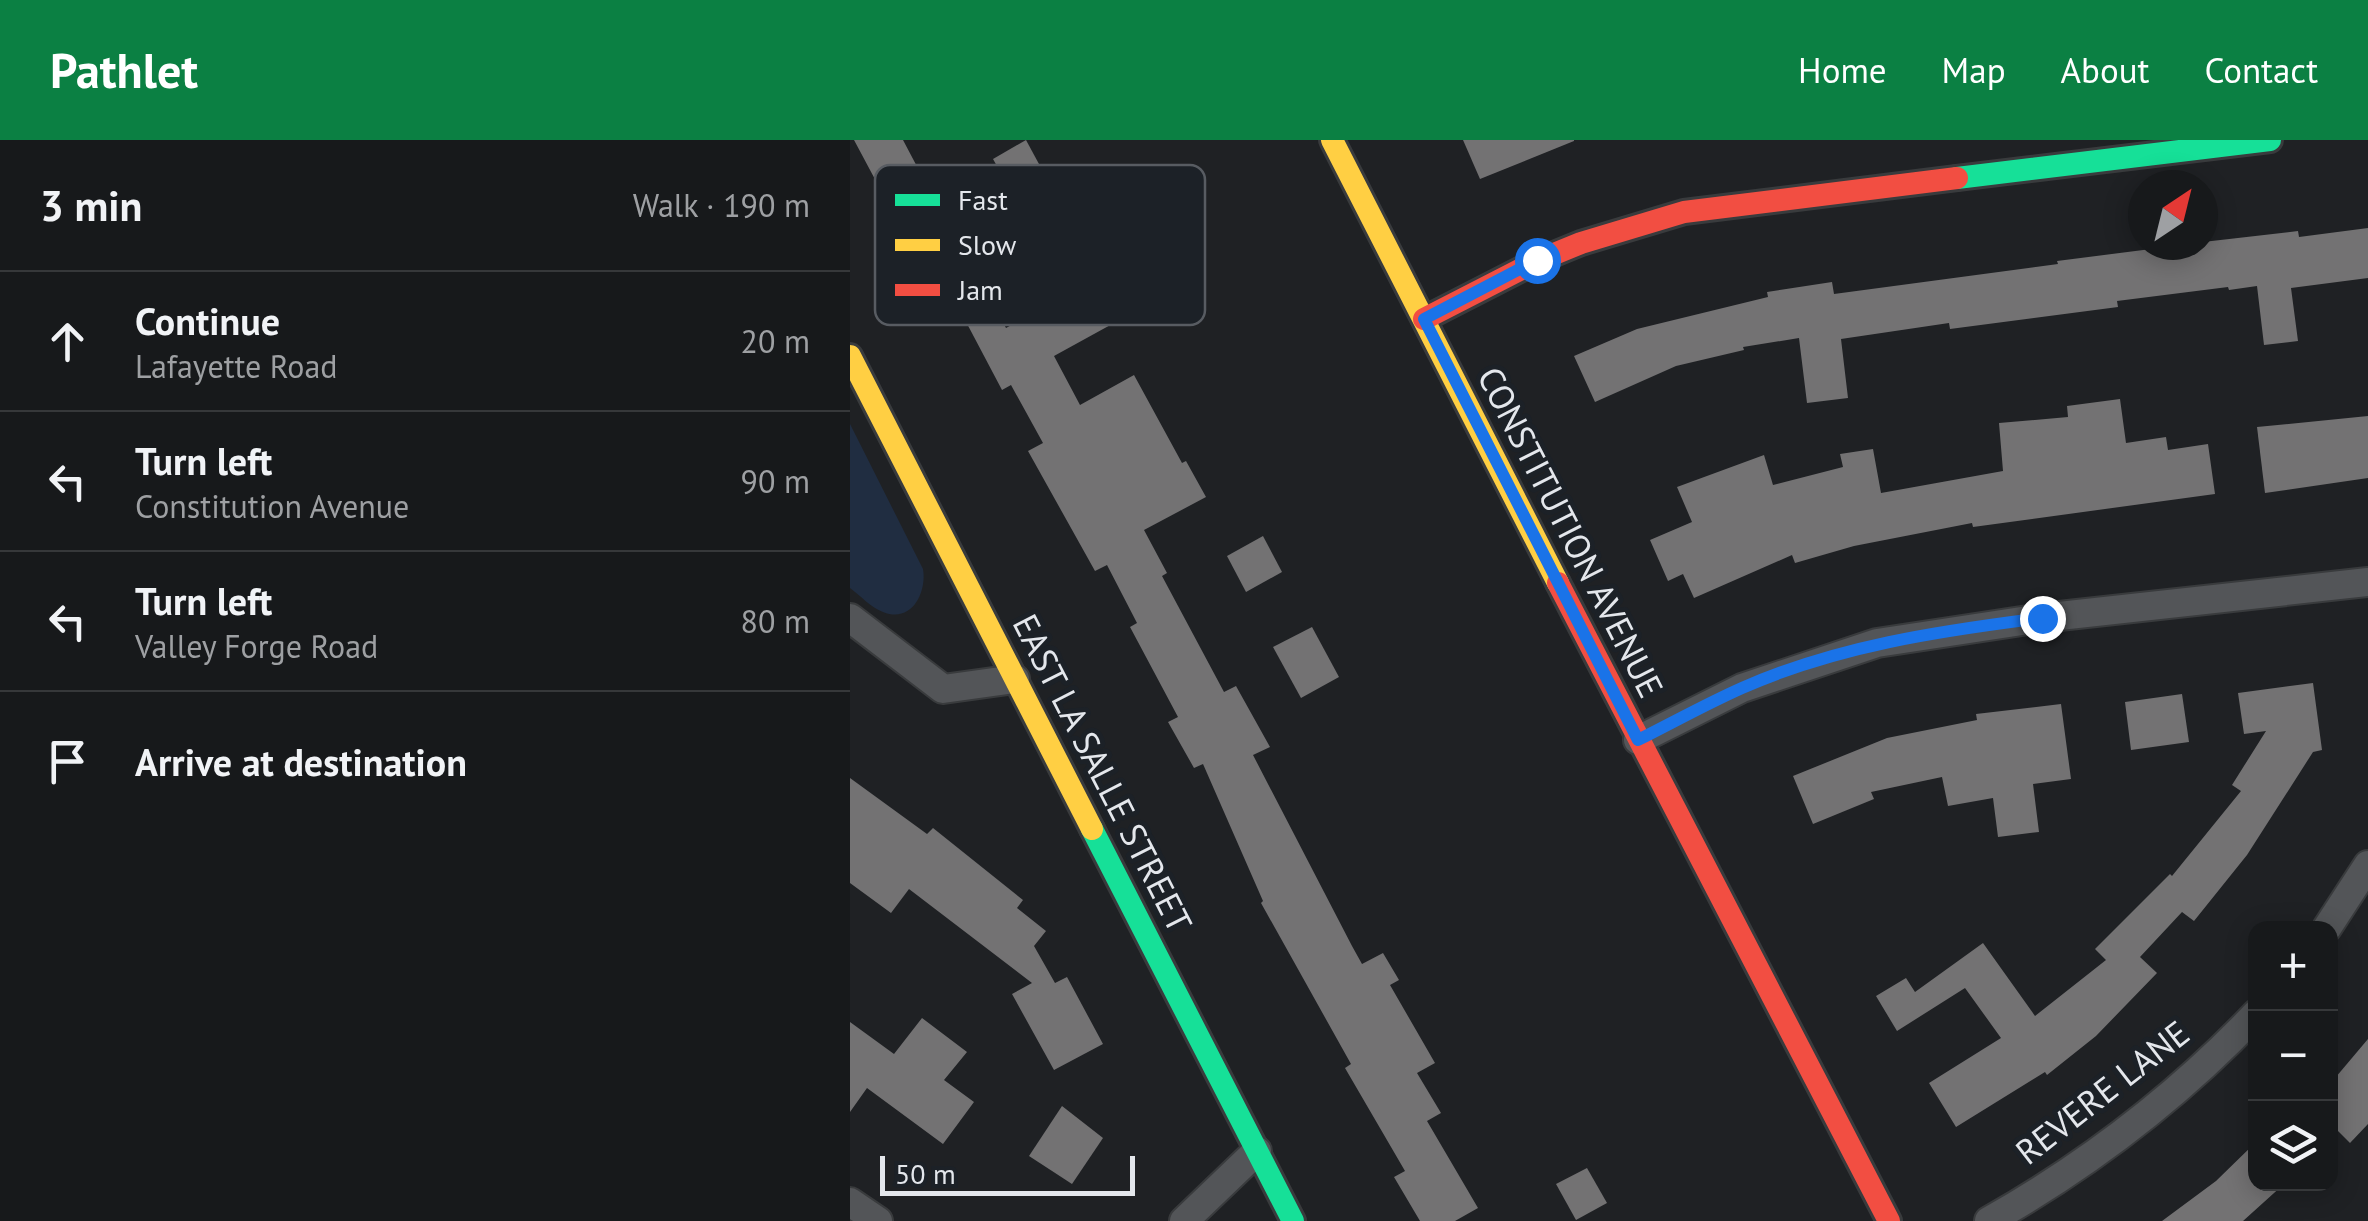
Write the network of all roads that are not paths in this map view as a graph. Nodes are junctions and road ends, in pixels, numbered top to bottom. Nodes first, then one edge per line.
1 (1332, 140) edge
2 (2270, 140) edge
3 (1424, 319) junction
4 (850, 356) edge
5 (2368, 582) edge
6 (850, 618) edge
7 (1015, 679) junction
8 (1638, 740) junction
9 (2368, 865) edge
10 (2332, 921) edge
11 (2248, 1022) edge
12 (1257, 1151) junction
13 (850, 1202) edge
14 (878, 1221) edge
15 (1184, 1221) edge
16 (1293, 1221) edge
17 (1889, 1221) edge
18 (1988, 1221) edge

1 - 3 street, CONSTITUTION AVENUE
2 - 3 street
3 - 8 street, CONSTITUTION AVENUE
4 - 7 street, EAST LA SALLE STREET
5 - 8 street
6 - 7 street
7 - 12 street, EAST LA SALLE STREET
8 - 17 street, CONSTITUTION AVENUE
9 - 10 street
11 - 18 street, REVERE LANE
12 - 15 street
12 - 16 street, EAST LA SALLE STREET
13 - 14 street

